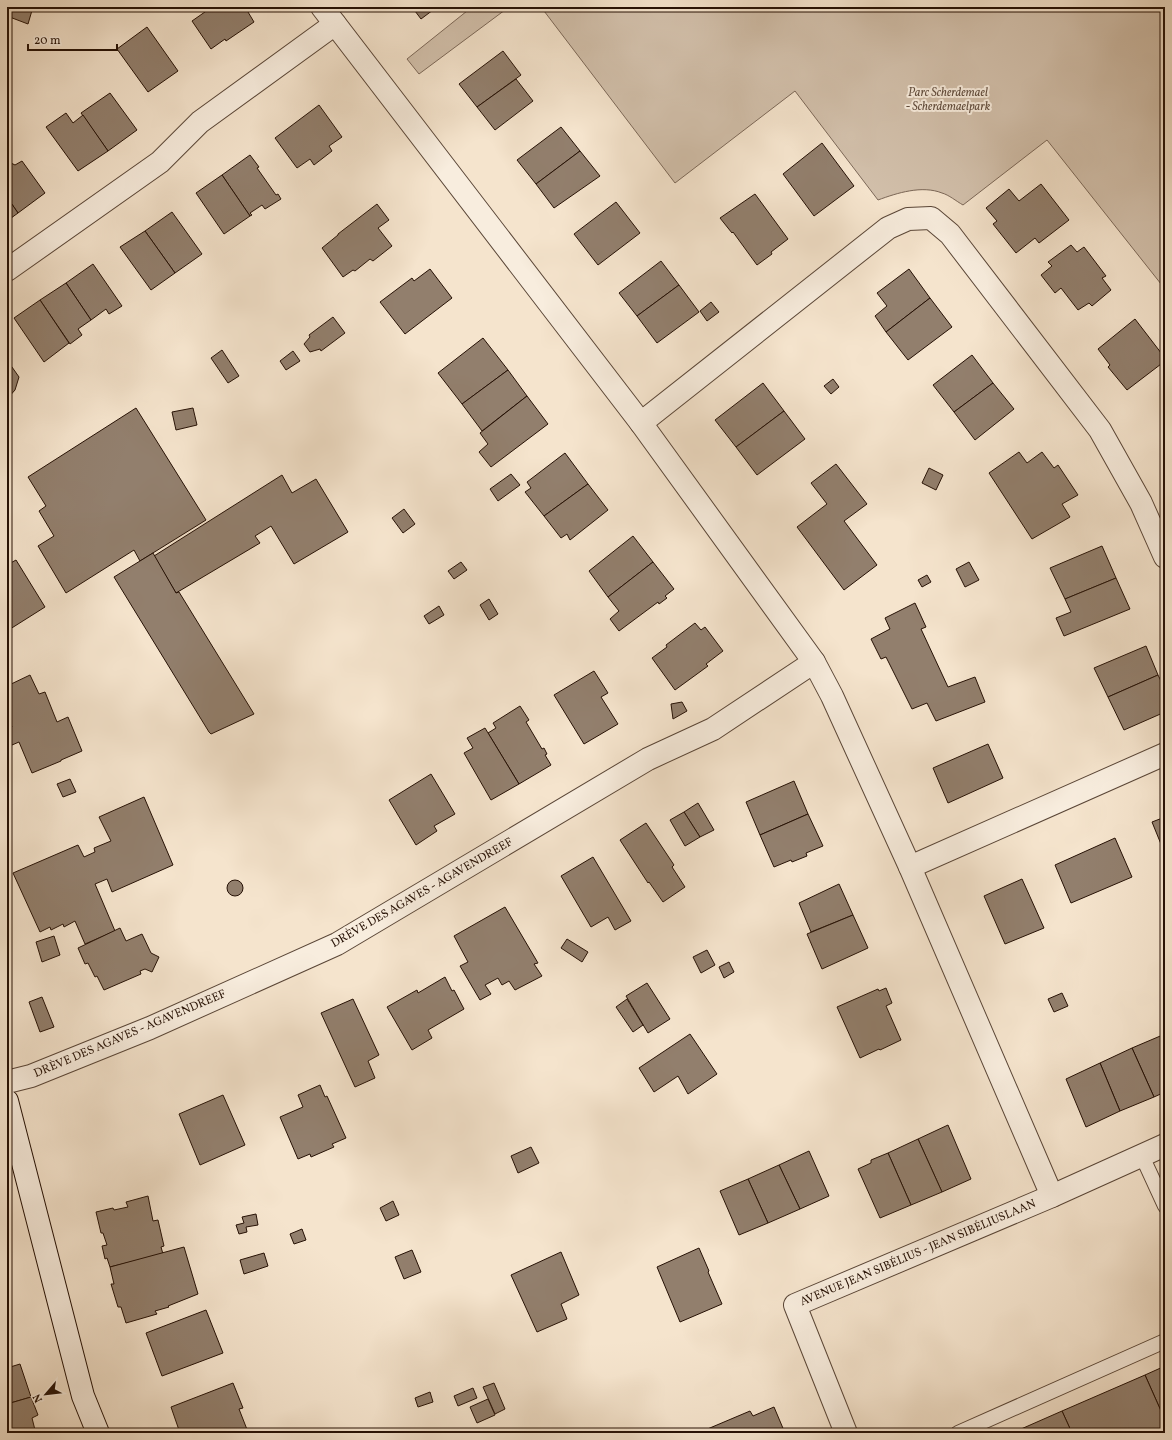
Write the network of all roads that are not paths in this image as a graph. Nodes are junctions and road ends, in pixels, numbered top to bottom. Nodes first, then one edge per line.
1 (322, 7) edge
2 (335, 24) junction
3 (7, 270) edge
4 (641, 423) junction
5 (1165, 557) edge
6 (814, 662) junction
7 (1165, 754) edge
8 (910, 867) junction
9 (7, 1082) edge
10 (7, 1101) edge
11 (1165, 1145) edge
12 (1142, 1156) junction
13 (1052, 1196) junction
14 (1165, 1206) edge
15 (1165, 1341) edge
16 (98, 1433) edge
17 (846, 1433) edge
18 (958, 1433) edge

1 - 2 street
2 - 3 street
2 - 4 street
4 - 5 street
4 - 6 street
6 - 8 street
6 - 9 street, DRÈVE DES AGAVES - AGAVENDREEF
7 - 8 street
8 - 13 street
10 - 16 street
11 - 12 street, AVENUE JEAN SIBÉLIUS - JEAN SIBÉLIUSLAAN
12 - 13 street, AVENUE JEAN SIBÉLIUS - JEAN SIBÉLIUSLAAN
12 - 14 lane
13 - 17 street, AVENUE JEAN SIBÉLIUS - JEAN SIBÉLIUSLAAN
15 - 18 lane

